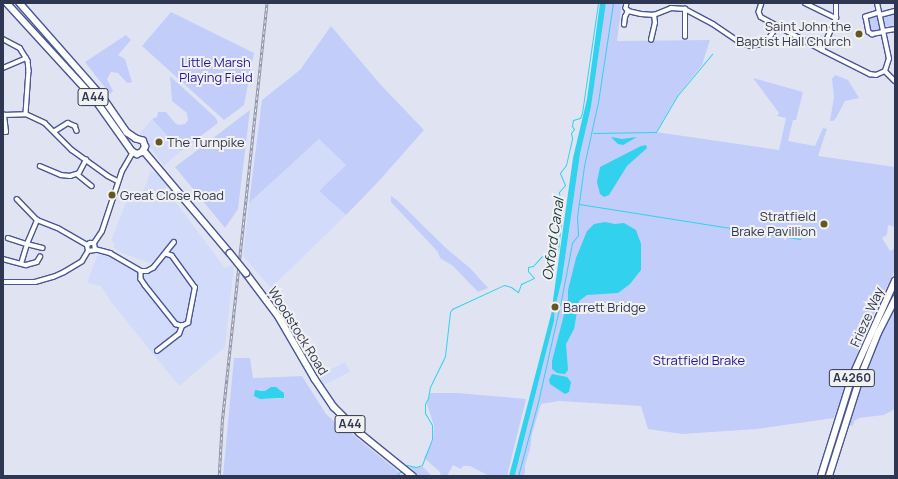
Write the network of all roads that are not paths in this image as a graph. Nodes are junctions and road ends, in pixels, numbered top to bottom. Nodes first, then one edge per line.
1 (7, 3) edge
2 (19, 3) edge
3 (627, 3) edge
4 (670, 3) edge
5 (762, 3) edge
6 (805, 3) edge
7 (836, 3) edge
8 (876, 3) edge
9 (671, 8) junction
10 (685, 9) junction
11 (628, 11) junction
12 (895, 11) edge
13 (879, 14) junction
14 (654, 15) junction
15 (836, 18) junction
16 (624, 25) dead end
17 (777, 26) junction
18 (895, 29) edge
19 (883, 32) junction
20 (685, 37) dead end
21 (3, 39) edge
22 (651, 40) dead end
23 (822, 50) junction
24 (26, 58) junction
25 (3, 68) edge
26 (885, 71) junction
27 (895, 81) edge
28 (26, 114) junction
29 (3, 115) edge
30 (55, 131) junction
31 (77, 131) dead end
32 (3, 132) edge
33 (136, 139) junction
34 (131, 150) junction
35 (144, 151) junction
36 (86, 160) junction
37 (40, 166) dead end
38 (77, 174) junction
39 (118, 181) junction
40 (92, 186) dead end
41 (17, 199) dead end
42 (37, 220) junction
43 (8, 238) dead end
44 (174, 242) dead end
45 (94, 243) junction
46 (27, 244) junction
47 (87, 245) junction
48 (43, 248) dead end
49 (95, 248) junction
50 (88, 251) junction
51 (166, 254) junction
52 (40, 257) dead end
53 (3, 259) edge
54 (21, 264) junction
55 (141, 271) junction
56 (895, 281) edge
57 (3, 282) edge
58 (895, 299) edge
59 (182, 326) junction
60 (156, 351) dead end
61 (413, 476) edge
62 (821, 476) edge
63 (829, 476) edge

1 - 34 main road, A44
2 - 33 main road, A44
3 - 11 street
4 - 9 street
5 - 17 street
6 - 15 street
7 - 15 street
8 - 13 street
9 - 10 street
9 - 14 street
10 - 17 street
10 - 20 street
11 - 14 street
11 - 16 street
12 - 13 street
13 - 19 street
13 - 19 street
14 - 22 street
15 - 23 street
17 - 23 street
18 - 19 street
19 - 26 street
21 - 24 street
23 - 26 street
24 - 25 street
24 - 28 street
26 - 27 street
28 - 29 street
28 - 30 street
29 - 32 street
30 - 31 street
30 - 36 street
33 - 34 main road
33 - 35 main road, A44
34 - 35 main road
34 - 39 street
35 - 61 main road, Woodstock Road / A44, bridge
36 - 38 street
36 - 39 street
37 - 38 street
38 - 40 street
39 - 45 street
41 - 42 street
42 - 46 street
42 - 47 street
43 - 46 street
44 - 51 street
45 - 47 street
45 - 49 street
46 - 48 street
46 - 54 street
47 - 50 street
49 - 50 street
49 - 55 street
50 - 57 street
51 - 55 street
51 - 59 street
52 - 54 street
53 - 54 street
55 - 59 street
56 - 62 main road, Frieze Way / A4260
58 - 63 main road, Frieze Way / A4260
59 - 60 street

